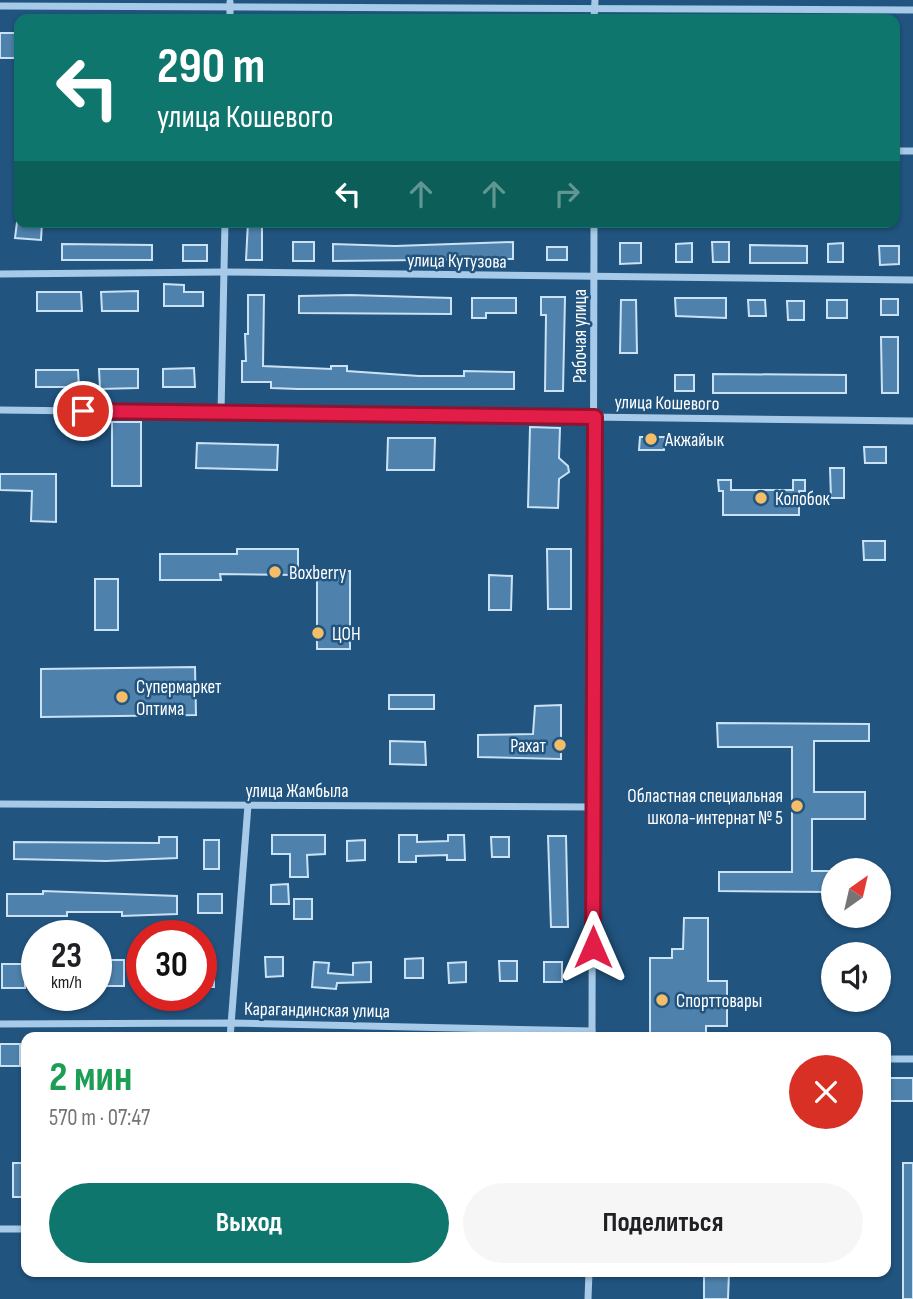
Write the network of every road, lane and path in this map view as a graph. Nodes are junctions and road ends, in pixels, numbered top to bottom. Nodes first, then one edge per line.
1 (594, 0) edge
2 (763, 0) edge
3 (230, 2) edge
4 (0, 6) edge
5 (594, 10) junction
6 (763, 10) junction
7 (913, 10) edge
8 (594, 14) edge
9 (225, 228) edge
10 (594, 228) edge
11 (224, 272) junction
12 (0, 274) edge
13 (595, 278) junction
14 (913, 280) edge
15 (0, 410) edge
16 (221, 413) junction
17 (595, 417) junction
18 (913, 421) edge
19 (0, 804) edge
20 (248, 805) junction
21 (593, 807) junction
22 (231, 1023) junction
23 (0, 1024) edge
24 (230, 1032) edge
25 (526, 1032) edge
26 (592, 1032) edge
27 (891, 1059) edge
28 (913, 1059) edge
29 (0, 1228) edge
30 (21, 1229) edge
31 (589, 1277) edge
32 (589, 1299) edge

1 - 5 street
2 - 6 street
3 - 4 street
3 - 5 street
5 - 6 street
5 - 8 street
6 - 7 street
9 - 11 street
10 - 13 street, Рабочая улица
11 - 12 street, улица Кутузова
11 - 13 street, улица Кутузова
11 - 16 street
13 - 14 street, улица Кутузова
13 - 17 street, Рабочая улица
15 - 16 street, улица Кошевого
16 - 17 street, улица Кошевого
17 - 18 street, улица Кошевого
17 - 21 street, Рабочая улица
19 - 20 street, улица Жамбыла
20 - 21 street, улица Жамбыла
20 - 22 street
21 - 26 street, Рабочая улица
22 - 23 street, Карагандинская улица
22 - 24 street
22 - 25 street, Карагандинская улица
27 - 28 street
29 - 30 street
31 - 32 street

